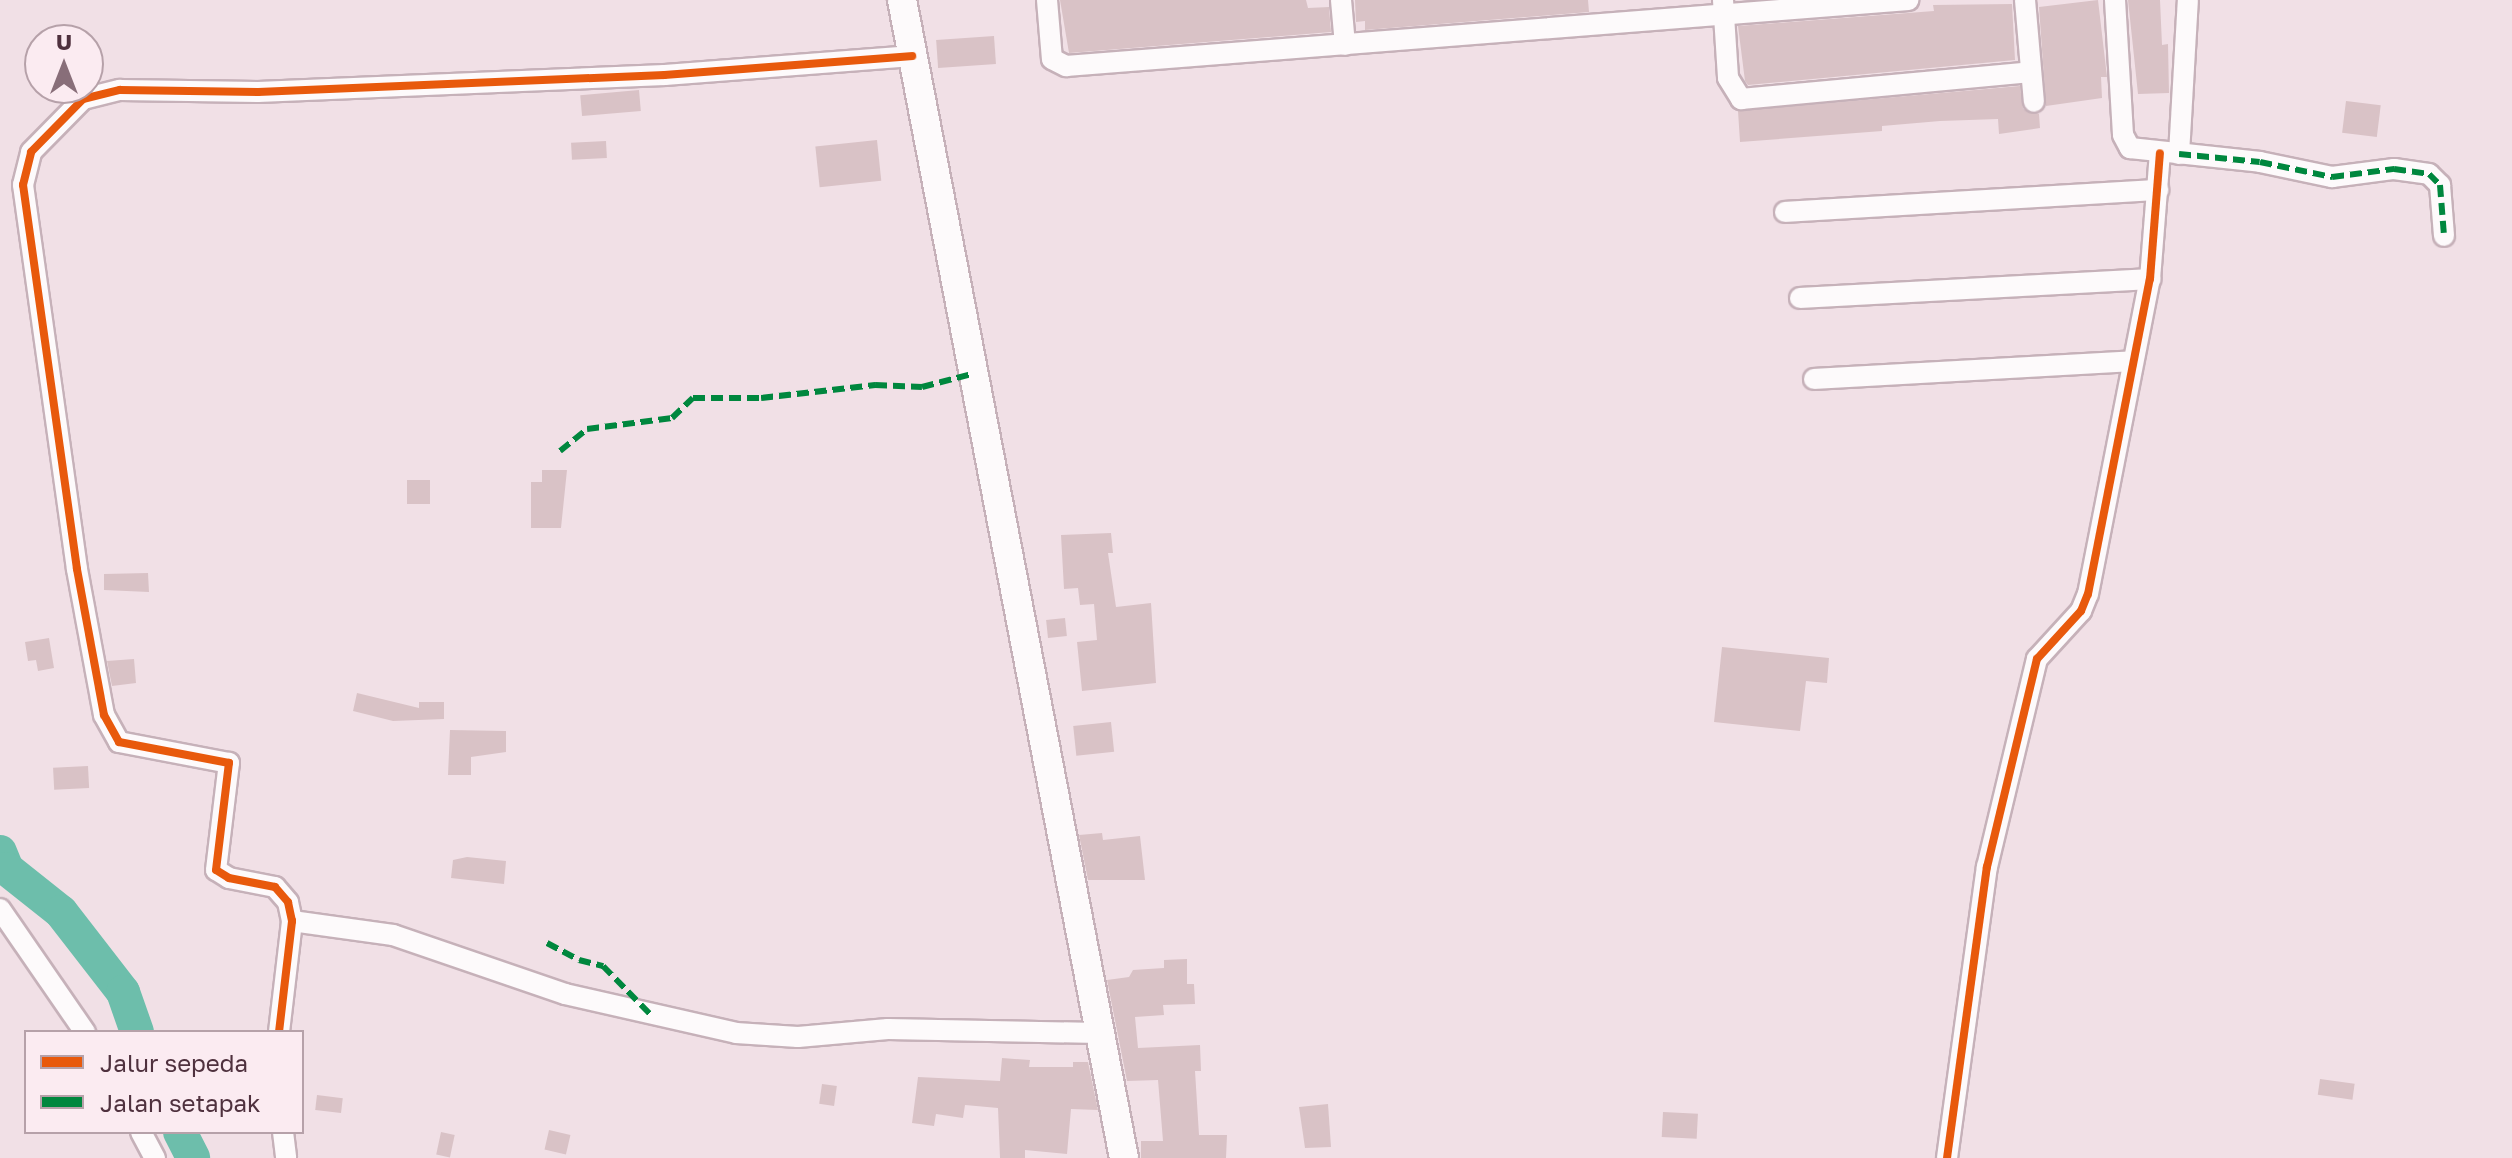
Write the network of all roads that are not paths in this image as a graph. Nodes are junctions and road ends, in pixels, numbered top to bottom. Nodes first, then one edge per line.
1 (902, 0) edge
2 (1047, 0) edge
3 (1341, 0) edge
4 (1908, 0) edge
5 (2025, 0) edge
6 (2115, 0) edge
7 (2188, 0) edge
8 (1723, 8) edge
9 (1345, 45) junction
10 (912, 56) junction
11 (2031, 72) junction
12 (2034, 102) dead end
13 (2170, 154) junction
14 (2158, 190) junction
15 (1785, 212) dead end
16 (2444, 236) dead end
17 (2150, 279) junction
18 (1800, 298) dead end
19 (2132, 361) junction
20 (1814, 379) dead end
21 (0, 909) edge
22 (292, 921) junction
23 (84, 1030) edge
24 (279, 1030) edge
25 (1099, 1033) junction
26 (142, 1134) edge
27 (283, 1134) edge
28 (155, 1158) edge
29 (286, 1158) edge
30 (1124, 1158) edge
31 (1947, 1158) edge

1 - 10 main road
2 - 9 street
3 - 9 street
4 - 8 street
5 - 11 street
6 - 13 street
7 - 13 street
8 - 9 street
8 - 11 street
10 - 22 street
10 - 25 main road
11 - 12 street
13 - 14 street
13 - 16 street
14 - 15 street
14 - 17 street
17 - 18 street
17 - 19 street
19 - 20 street
19 - 31 street
21 - 23 street
22 - 24 street
22 - 25 street
25 - 30 main road
26 - 28 street
27 - 29 street

